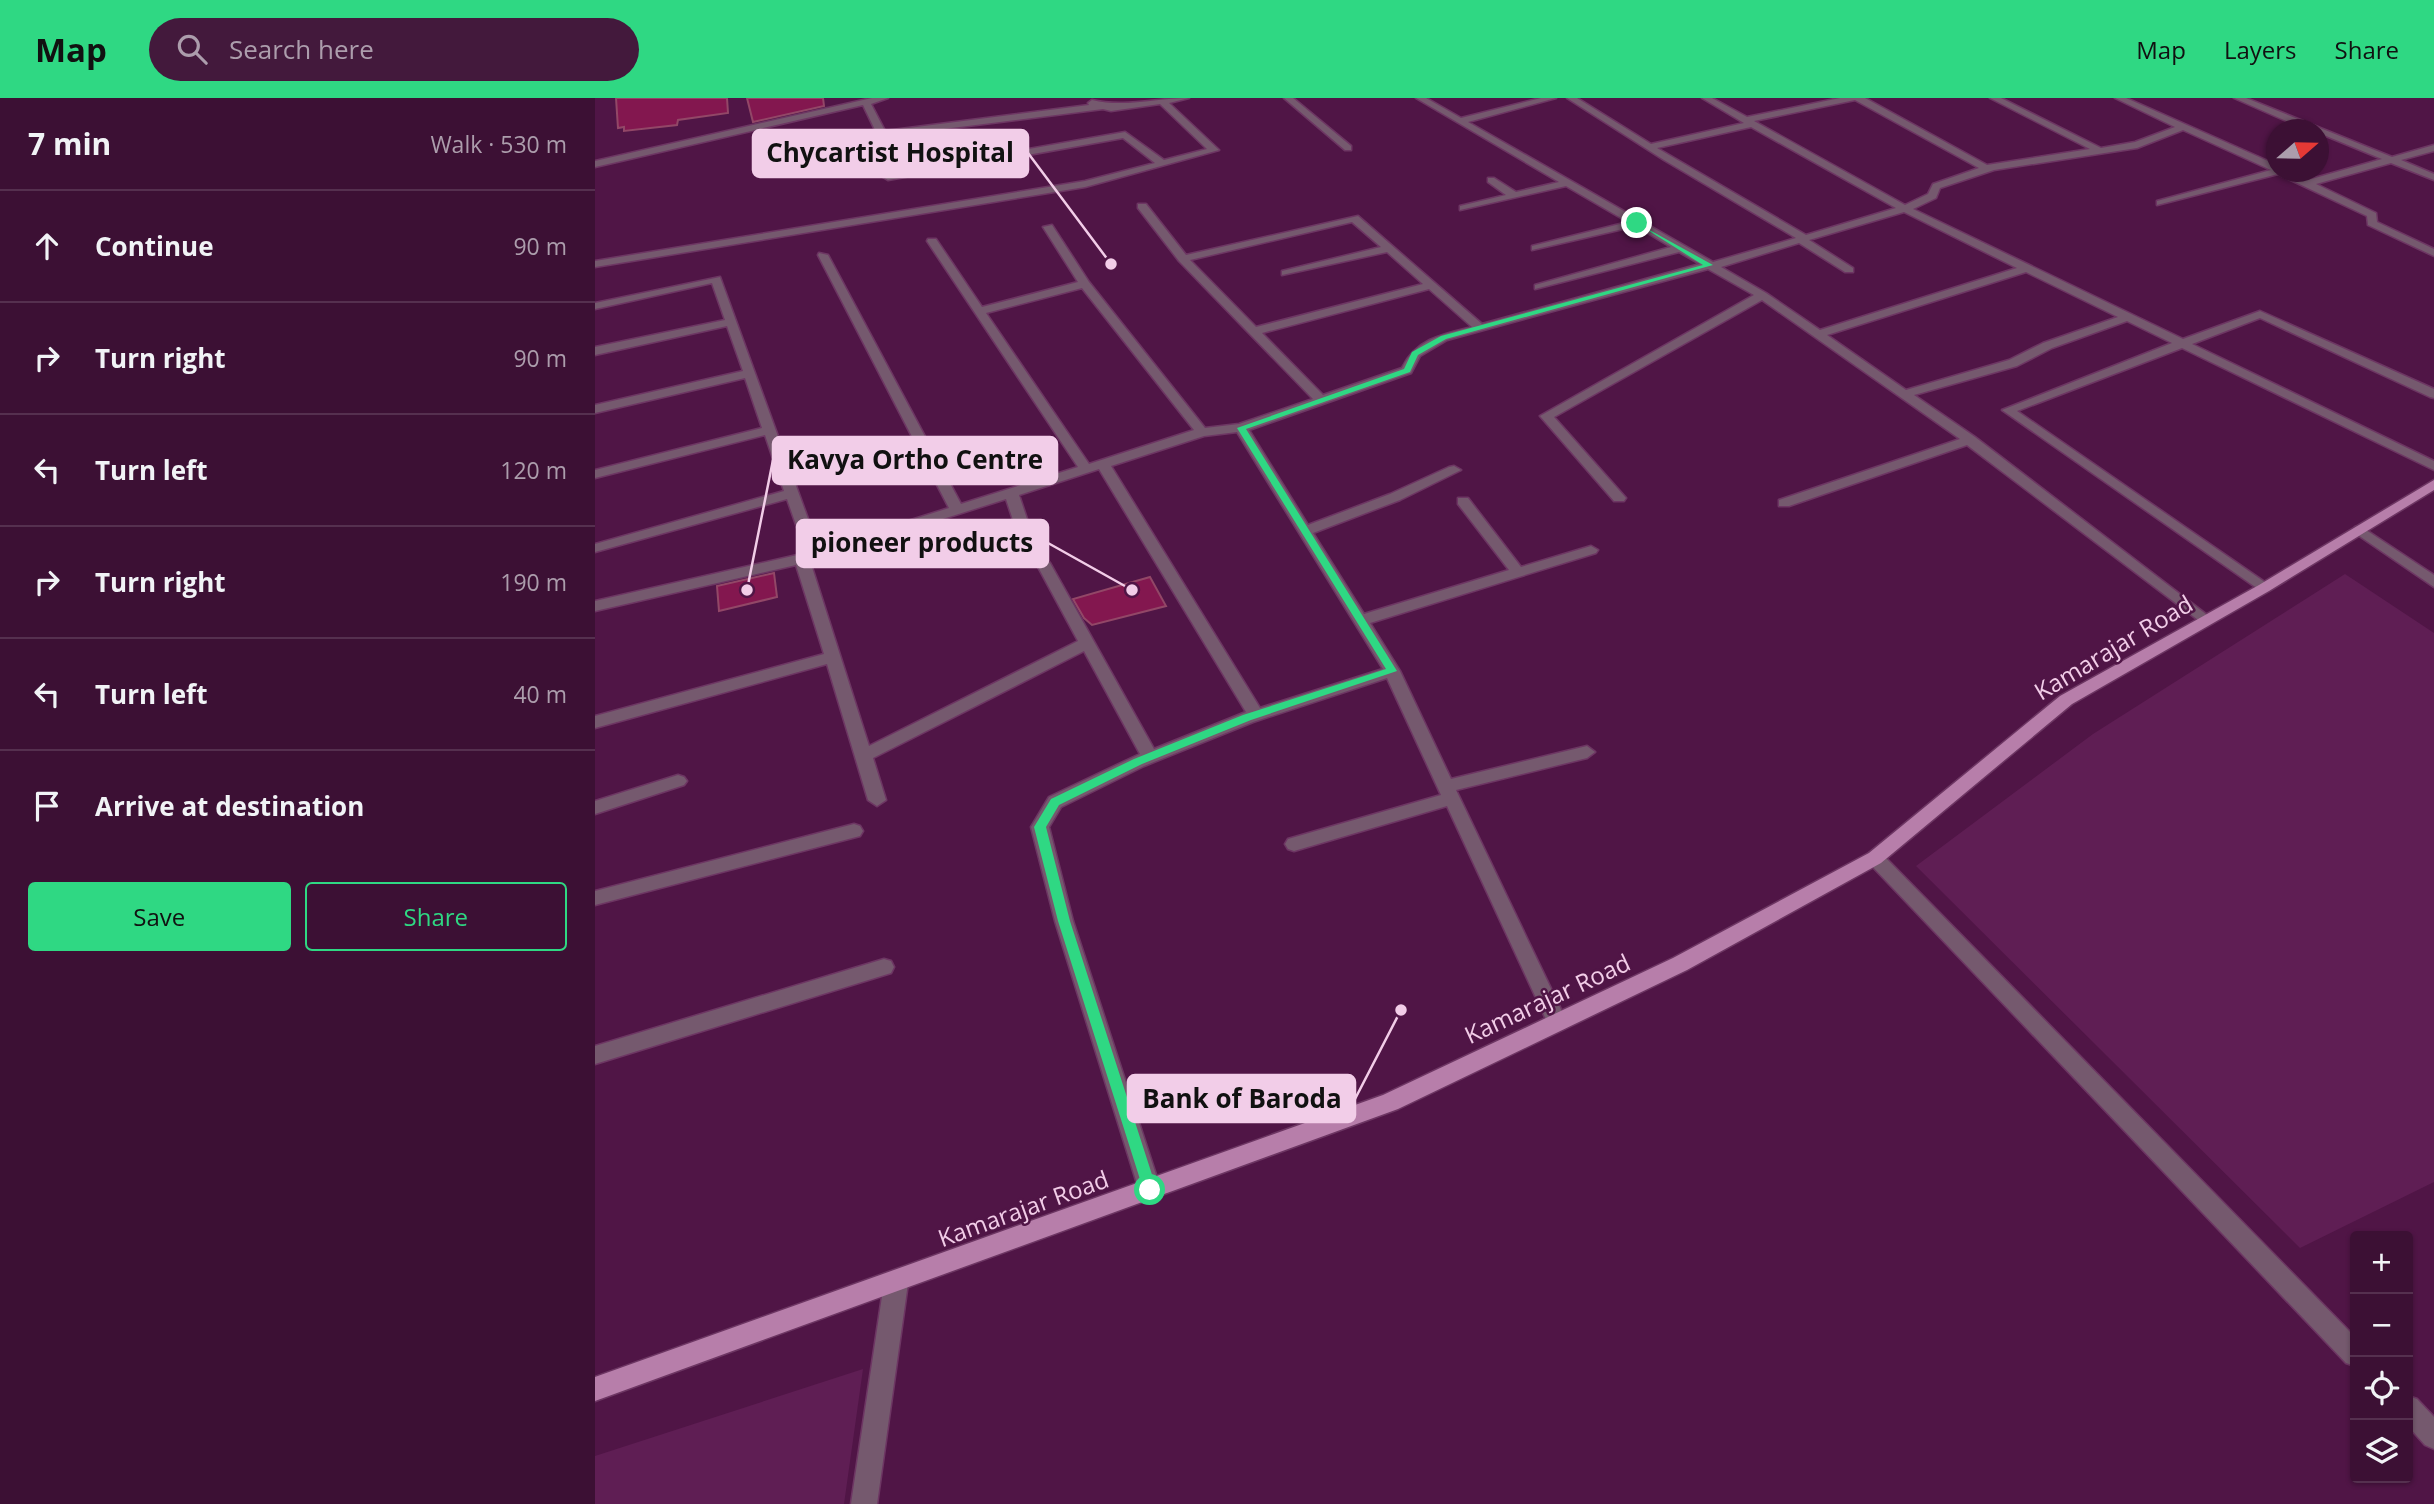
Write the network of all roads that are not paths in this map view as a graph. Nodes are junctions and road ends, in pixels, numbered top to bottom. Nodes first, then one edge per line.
1 (884, 98) edge
2 (1077, 98) edge
3 (1185, 98) edge
4 (1288, 98) edge
5 (1420, 98) edge
6 (1552, 98) edge
7 (1571, 98) edge
8 (1706, 98) edge
9 (1856, 98) edge
10 (1994, 98) edge
11 (2119, 98) edge
12 (2238, 98) edge
13 (866, 102) junction
14 (1163, 102) junction
15 (1107, 111) junction
16 (2290, 119) edge
17 (1460, 121) junction
18 (1749, 122) junction
19 (1116, 127) dead end
20 (2183, 127) junction
21 (882, 134) junction
22 (1125, 135) junction
23 (2329, 135) edge
24 (1649, 147) junction
25 (1348, 148) dead end
26 (2434, 148) edge
27 (2103, 152) junction
28 (2392, 160) junction
29 (1162, 163) junction
30 (595, 164) edge
31 (2266, 165) edge
32 (1987, 169) junction
33 (2266, 174) edge
34 (2434, 177) edge
35 (1491, 180) dead end
36 (1568, 183) junction
37 (2307, 183) joint
38 (1515, 196) junction
39 (2161, 204) dead end
40 (1142, 206) dead end
41 (1464, 208) dead end
42 (1905, 209) junction
43 (1637, 223) junction
44 (1048, 227) dead end
45 (1803, 239) junction
46 (932, 241) dead end
47 (1390, 248) junction
48 (1536, 248) dead end
49 (1680, 248) junction
50 (2434, 253) edge
51 (823, 255) dead end
52 (1183, 259) junction
53 (595, 264) edge
54 (1710, 266) junction
55 (2028, 268) junction
56 (1849, 270) dead end
57 (1286, 273) dead end
58 (1086, 284) junction
59 (1432, 285) junction
60 (1539, 287) dead end
61 (1762, 295) junction
62 (595, 306) edge
63 (978, 311) junction
64 (2129, 317) junction
65 (731, 322) junction
66 (1478, 326) junction
67 (1255, 331) junction
68 (1818, 334) junction
69 (2182, 343) junction
70 (595, 351) edge
71 (749, 373) junction
72 (1905, 394) junction
73 (2434, 394) edge
74 (1321, 400) junction
75 (595, 409) edge
76 (1241, 428) junction
77 (769, 430) junction
78 (1202, 432) junction
79 (1970, 440) junction
80 (1103, 464) junction
81 (2434, 466) edge
82 (1086, 469) junction
83 (1454, 470) dead end
84 (595, 474) edge
85 (2434, 484) edge
86 (792, 493) junction
87 (1011, 494) junction
88 (1619, 498) dead end
89 (1462, 501) dead end
90 (1784, 503) dead end
91 (957, 510) junction
92 (1307, 530) junction
93 (2360, 530) junction
94 (595, 548) edge
95 (1591, 550) dead end
96 (808, 557) junction
97 (1518, 572) junction
98 (2434, 582) edge
99 (2264, 588) junction
100 (595, 606) edge
101 (1362, 620) junction
102 (2206, 621) junction
103 (1087, 643) junction
104 (832, 657) junction
105 (1392, 671) junction
106 (1256, 715) junction
107 (595, 722) edge
108 (1587, 752) dead end
109 (863, 756) junction
110 (1150, 757) junction
111 (678, 780) dead end
112 (1449, 792) junction
113 (877, 800) dead end
114 (595, 808) edge
115 (854, 831) dead end
116 (1294, 844) dead end
117 (1875, 858) junction
118 (595, 898) edge
119 (884, 967) dead end
120 (1557, 1023) junction
121 (595, 1055) edge
122 (1150, 1190) junction
123 (896, 1283) junction
124 (2350, 1349) edge
125 (595, 1389) edge
126 (2413, 1413) edge
127 (2434, 1436) edge
128 (864, 1504) edge

1 - 13 street
2 - 15 street
3 - 14 street
4 - 25 street
5 - 17 street
6 - 17 street
7 - 24 street
8 - 18 street
9 - 18 street
9 - 32 street
10 - 27 street
11 - 20 street
12 - 16 street
13 - 21 street
13 - 30 street
14 - 15 street
14 - 29 street
15 - 21 street
17 - 36 street
18 - 24 street
18 - 42 street
19 - 22 street
20 - 27 street
20 - 31 street
21 - 22 street
22 - 29 street
23 - 28 street
24 - 45 street
26 - 28 street
27 - 32 street
28 - 34 street
28 - 37 street
29 - 53 street
32 - 42 street
33 - 39 street
35 - 38 street
36 - 38 street
36 - 43 street
37 - 50 street
38 - 41 street
40 - 52 street
42 - 45 street
42 - 55 street
43 - 48 street
43 - 49 street
44 - 58 street
45 - 54 street
45 - 56 street
46 - 63 street
47 - 52 street
47 - 57 street
47 - 59 street
49 - 54 street
49 - 60 street
51 - 91 street
52 - 67 street
54 - 61 street
54 - 66 street
55 - 64 street
55 - 68 street
58 - 63 street
58 - 78 street
59 - 66 street
59 - 67 street
61 - 68 street
61 - 88 street
62 - 65 street
63 - 82 street
64 - 69 street
64 - 72 street
65 - 70 street
65 - 71 street
66 - 74 street
67 - 74 street
68 - 72 street
69 - 73 street
69 - 81 street
69 - 99 street
71 - 75 street
71 - 77 street
72 - 79 street
74 - 76 street
76 - 78 street
76 - 92 street
77 - 84 street
77 - 86 street
78 - 80 street
79 - 90 street
79 - 102 street
80 - 82 street
80 - 106 street
82 - 87 street
83 - 92 street
85 - 93 main road, Kamarajar Road
86 - 94 street
86 - 96 street
87 - 91 street
87 - 103 street
89 - 97 street
91 - 96 street
92 - 101 street
93 - 98 street
93 - 99 main road, Kamarajar Road
95 - 97 street
96 - 100 street
96 - 104 street
97 - 101 street
99 - 102 main road, Kamarajar Road
101 - 105 street
102 - 117 main road, Kamarajar Road
103 - 109 street
103 - 110 street
104 - 107 street
104 - 109 street
105 - 106 street
105 - 112 street
106 - 110 street
108 - 112 street
109 - 113 street
110 - 122 street
111 - 114 street
112 - 116 street
112 - 120 street
115 - 118 street
117 - 120 main road, Kamarajar Road
117 - 124 street
119 - 121 street
120 - 122 main road, Kamarajar Road
122 - 123 main road, Kamarajar Road
123 - 125 main road, Kamarajar Road
123 - 128 street
126 - 127 street

